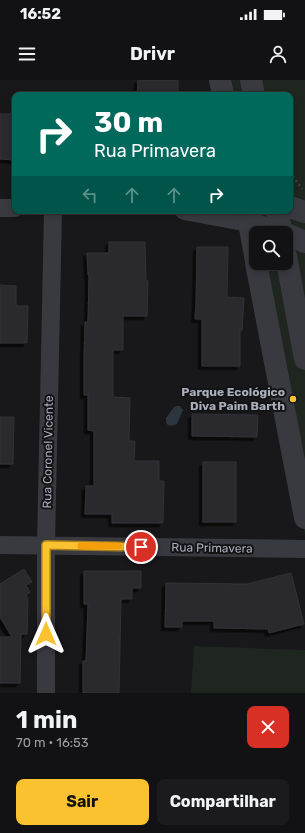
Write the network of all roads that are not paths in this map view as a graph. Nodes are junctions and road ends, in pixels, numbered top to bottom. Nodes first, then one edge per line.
1 (220, 80) edge
2 (251, 80) edge
3 (222, 92) edge
4 (253, 92) edge
5 (0, 208) edge
6 (12, 208) edge
7 (293, 208) edge
8 (305, 212) edge
9 (53, 214) edge
10 (216, 214) edge
11 (278, 214) edge
12 (248, 217) edge
13 (267, 226) edge
14 (280, 226) edge
15 (293, 237) edge
16 (305, 242) edge
17 (258, 270) edge
18 (289, 270) edge
19 (305, 359) edge
20 (305, 518) edge
21 (0, 545) edge
22 (46, 545) junction
23 (305, 549) edge
24 (46, 693) edge

1 - 3 street
2 - 4 street
5 - 6 street
7 - 8 street
9 - 22 street, Rua Coronel Vicente
10 - 12 street
11 - 14 street
12 - 13 street
15 - 16 street
17 - 20 street
18 - 19 street
21 - 22 street, Rua Primavera
22 - 23 street, Rua Primavera
22 - 24 street, Rua Coronel Vicente

